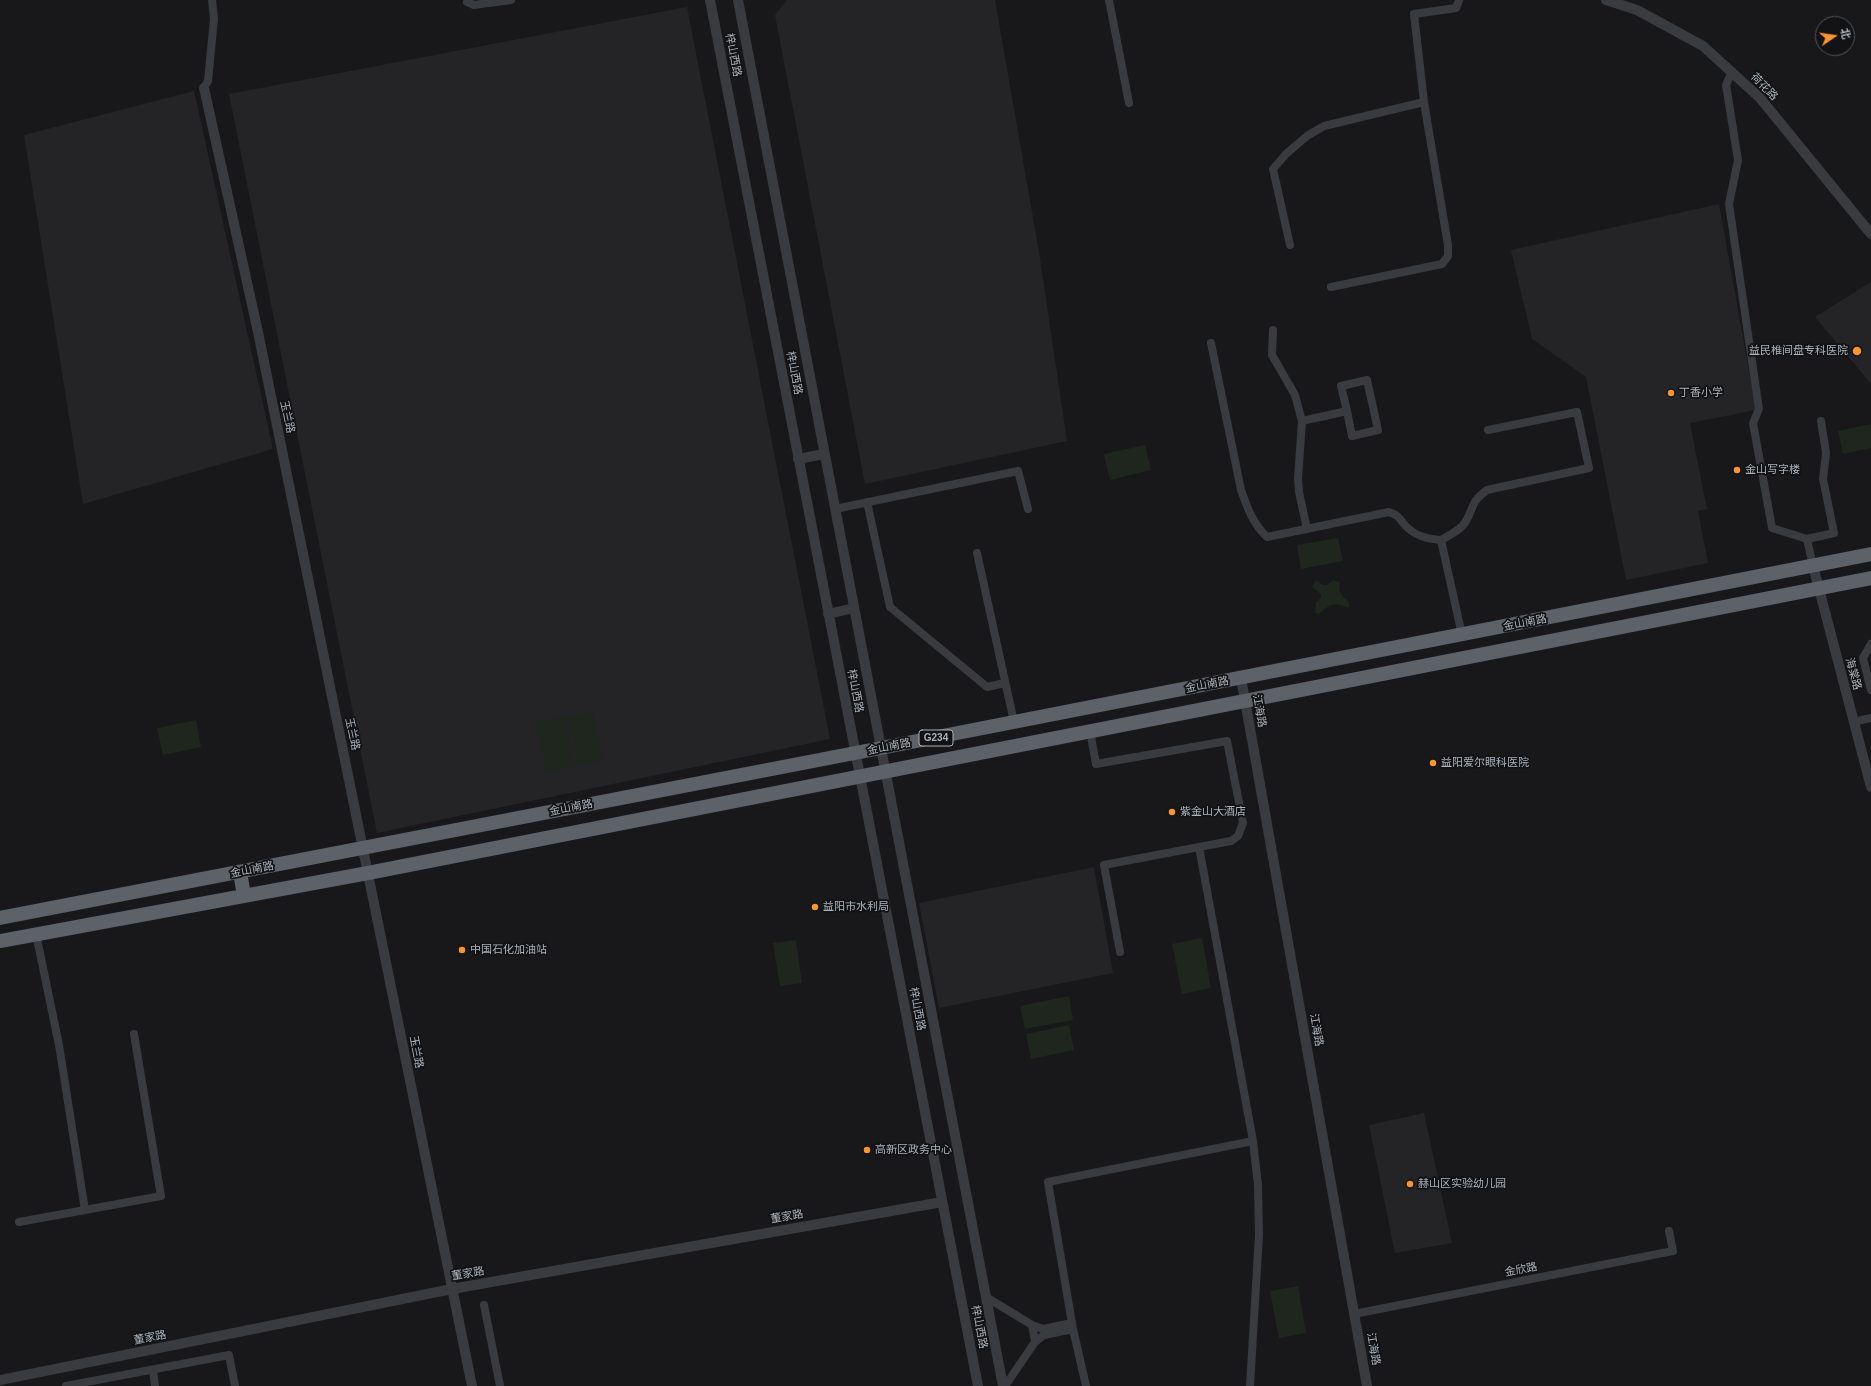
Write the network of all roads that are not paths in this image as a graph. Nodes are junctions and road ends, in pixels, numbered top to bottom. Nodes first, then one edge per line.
1 (212, 0) edge
2 (468, 0) edge
3 (511, 0) edge
4 (710, 0) edge
5 (738, 0) edge
6 (1109, 0) edge
7 (1460, 0) edge
8 (1606, 0) edge
9 (1732, 72) junction
10 (204, 88) joint
11 (1424, 102) junction
12 (1129, 103) dead end
13 (1871, 234) edge
14 (1290, 245) dead end
15 (1331, 287) dead end
16 (1273, 330) dead end
17 (1211, 343) dead end
18 (1347, 411) junction
19 (1821, 420) dead end
20 (1302, 421) junction
21 (1488, 430) dead end
22 (824, 454) junction
23 (798, 459) junction
24 (867, 502) junction
25 (835, 508) junction
26 (1028, 509) dead end
27 (1306, 529) junction
28 (1807, 539) junction
29 (1441, 540) junction
30 (977, 554) dead end
31 (1871, 554) edge
32 (1813, 566) junction
33 (1871, 578) edge
34 (1818, 589) junction
35 (854, 608) junction
36 (828, 614) junction
37 (1462, 635) junction
38 (1871, 644) edge
39 (1241, 678) junction
40 (1005, 682) junction
41 (1871, 690) edge
42 (1245, 701) junction
43 (1871, 718) edge
44 (1014, 722) junction
45 (1854, 722) junction
46 (1090, 731) junction
47 (880, 748) junction
48 (855, 753) junction
49 (885, 771) junction
50 (859, 776) junction
51 (1871, 787) edge
52 (1199, 847) junction
53 (363, 848) junction
54 (240, 872) junction
55 (368, 873) junction
56 (244, 896) junction
57 (0, 918) edge
58 (36, 934) junction
59 (0, 941) edge
60 (1120, 952) dead end
61 (134, 1034) dead end
62 (1253, 1141) junction
63 (942, 1202) junction
64 (84, 1210) junction
65 (19, 1222) dead end
66 (1669, 1231) dead end
67 (452, 1289) junction
68 (986, 1297) junction
69 (484, 1304) dead end
70 (1354, 1314) junction
71 (1032, 1325) junction
72 (1073, 1326) junction
73 (1035, 1342) junction
74 (153, 1370) junction
75 (0, 1380) edge
76 (66, 1386) edge
77 (155, 1386) edge
78 (235, 1386) edge
79 (472, 1386) edge
80 (500, 1386) edge
81 (978, 1386) edge
82 (1004, 1386) edge
83 (1086, 1386) edge
84 (1250, 1386) edge
85 (1367, 1386) edge

1 - 10 street
2 - 3 street
4 - 23 street, 梓山西路
5 - 22 street, 梓山西路
6 - 12 street
7 - 11 street
8 - 9 street, 荷花路
9 - 13 street, 荷花路
9 - 28 street
10 - 53 street, 玉兰路
11 - 14 street
11 - 15 street
16 - 20 street
17 - 27 street
18 - 18 street
18 - 20 street
19 - 28 street
20 - 27 street
21 - 29 street
22 - 23 street
22 - 25 street, 梓山西路
23 - 36 street, 梓山西路
24 - 25 street
24 - 26 street
24 - 40 street
25 - 35 street, 梓山西路
27 - 29 street
28 - 32 street
29 - 37 street
30 - 40 street
31 - 32 highway, 金山南路 / G234
32 - 34 street, 海棠路
32 - 37 highway, 金山南路 / G234
33 - 34 highway, 金山南路 / G234
34 - 42 highway, 金山南路 / G234
34 - 45 street, 海棠路
35 - 36 street
35 - 47 street, 梓山西路
36 - 48 street, 梓山西路
37 - 39 highway, 金山南路 / G234
38 - 41 street
39 - 42 street, 江海路
39 - 44 highway, 金山南路 / G234
40 - 44 street
42 - 46 highway, 金山南路 / G234
42 - 70 street, 江海路
43 - 45 street
44 - 47 highway, 金山南路 / G234
45 - 51 street, 海棠路
46 - 49 highway, 金山南路 / G234
46 - 52 street
47 - 48 highway, 金山南路 / G234
47 - 49 street, 梓山西路
48 - 50 street, 梓山西路
48 - 53 highway, 金山南路 / G234
49 - 50 highway, 金山南路 / G234
49 - 68 street, 梓山西路
50 - 55 highway, 金山南路 / G234
50 - 63 street, 梓山西路
52 - 60 street
52 - 62 street
53 - 54 highway, 金山南路 / G234
53 - 55 street, 玉兰路
54 - 56 highway
54 - 57 highway, 金山南路 / G234
55 - 56 highway, 金山南路 / G234
55 - 67 street, 玉兰路
56 - 58 highway, 金山南路 / G234
58 - 59 highway, 金山南路 / G234
58 - 64 street
61 - 64 street
62 - 72 street
62 - 84 street
63 - 67 street, 董家路
63 - 81 street, 梓山西路
64 - 65 street
66 - 70 street, 金欣路
67 - 75 street, 董家路
67 - 79 street, 玉兰路
68 - 71 street
68 - 82 street, 梓山西路
69 - 80 street
70 - 85 street, 江海路
71 - 72 street
71 - 73 street
72 - 73 street
72 - 83 street
73 - 82 street
74 - 76 street
74 - 77 street
74 - 78 street

